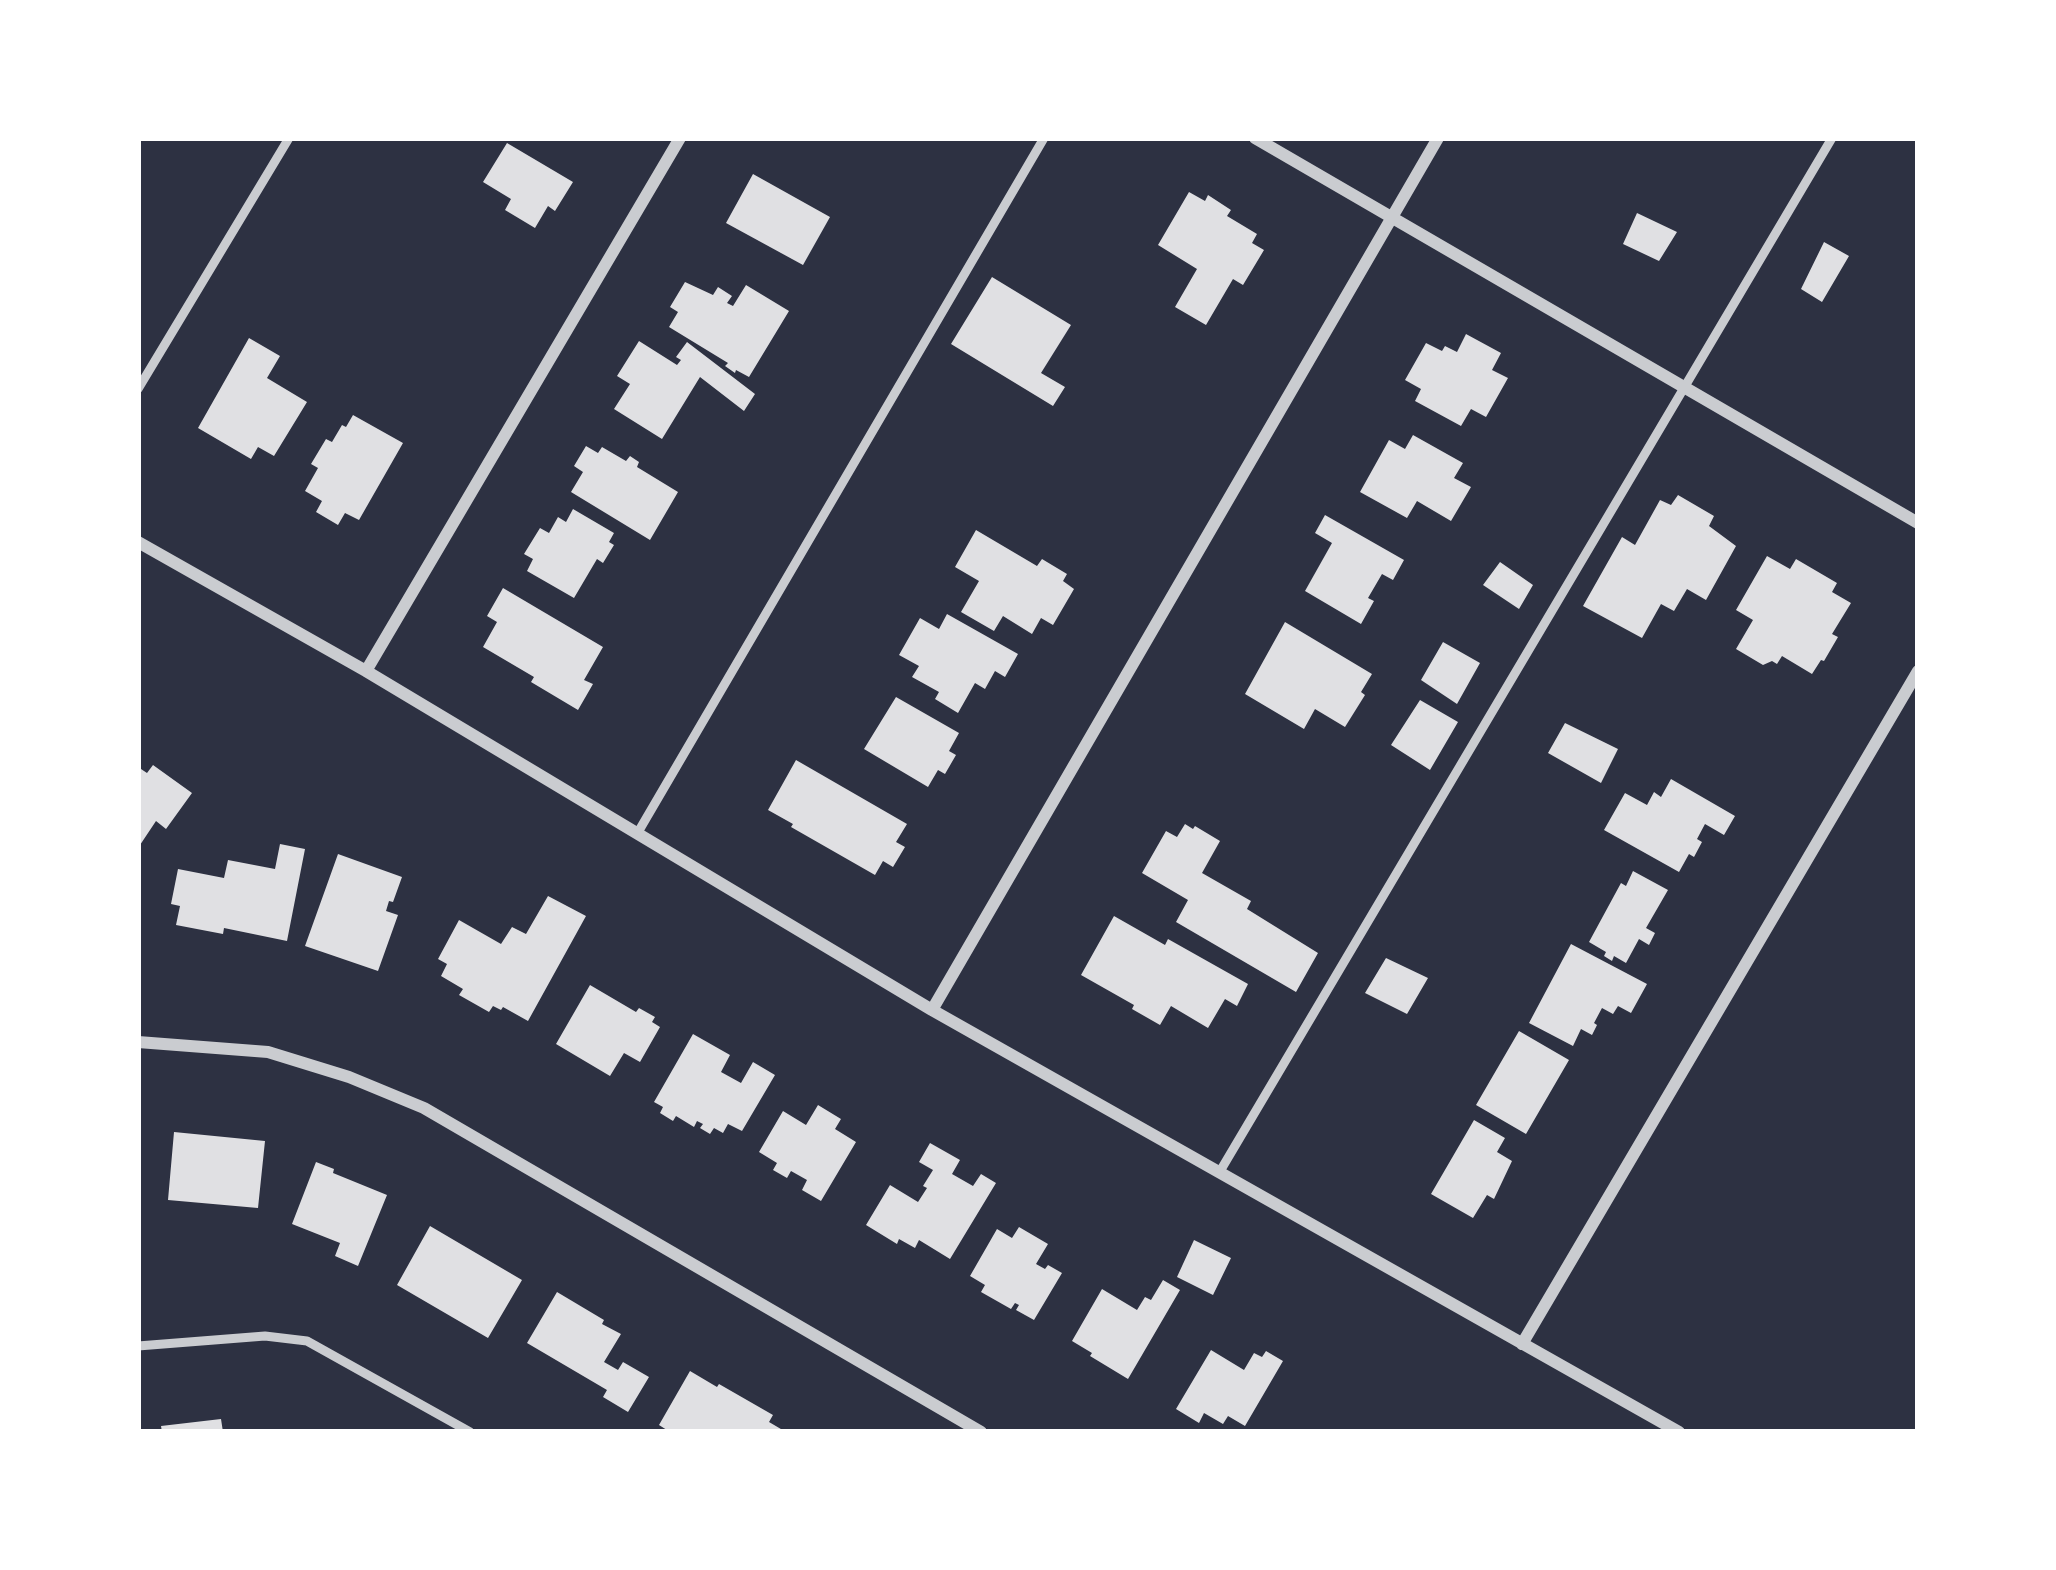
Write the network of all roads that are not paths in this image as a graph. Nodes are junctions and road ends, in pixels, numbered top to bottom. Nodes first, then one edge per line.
1 (289, 138) edge
2 (680, 138) edge
3 (1044, 138) edge
4 (1256, 138) edge
5 (1438, 138) edge
6 (1832, 138) edge
7 (1392, 217) junction
8 (138, 388) edge
9 (1686, 388) junction
10 (1918, 523) edge
11 (138, 542) edge
12 (366, 670) junction
13 (1918, 670) edge
14 (637, 834) junction
15 (932, 1010) junction
16 (138, 1042) edge
17 (1219, 1173) junction
18 (1522, 1344) junction
19 (138, 1346) edge
20 (470, 1432) edge
21 (982, 1432) edge
22 (1679, 1432) edge

1 - 8 lane
2 - 12 street
3 - 14 lane
4 - 7 street
5 - 7 street
6 - 9 lane
7 - 9 street
7 - 15 street
9 - 10 street
9 - 17 lane
11 - 12 street
12 - 14 street
13 - 18 street
14 - 15 street
15 - 17 street
16 - 21 street
17 - 18 street
18 - 22 street
19 - 20 lane

